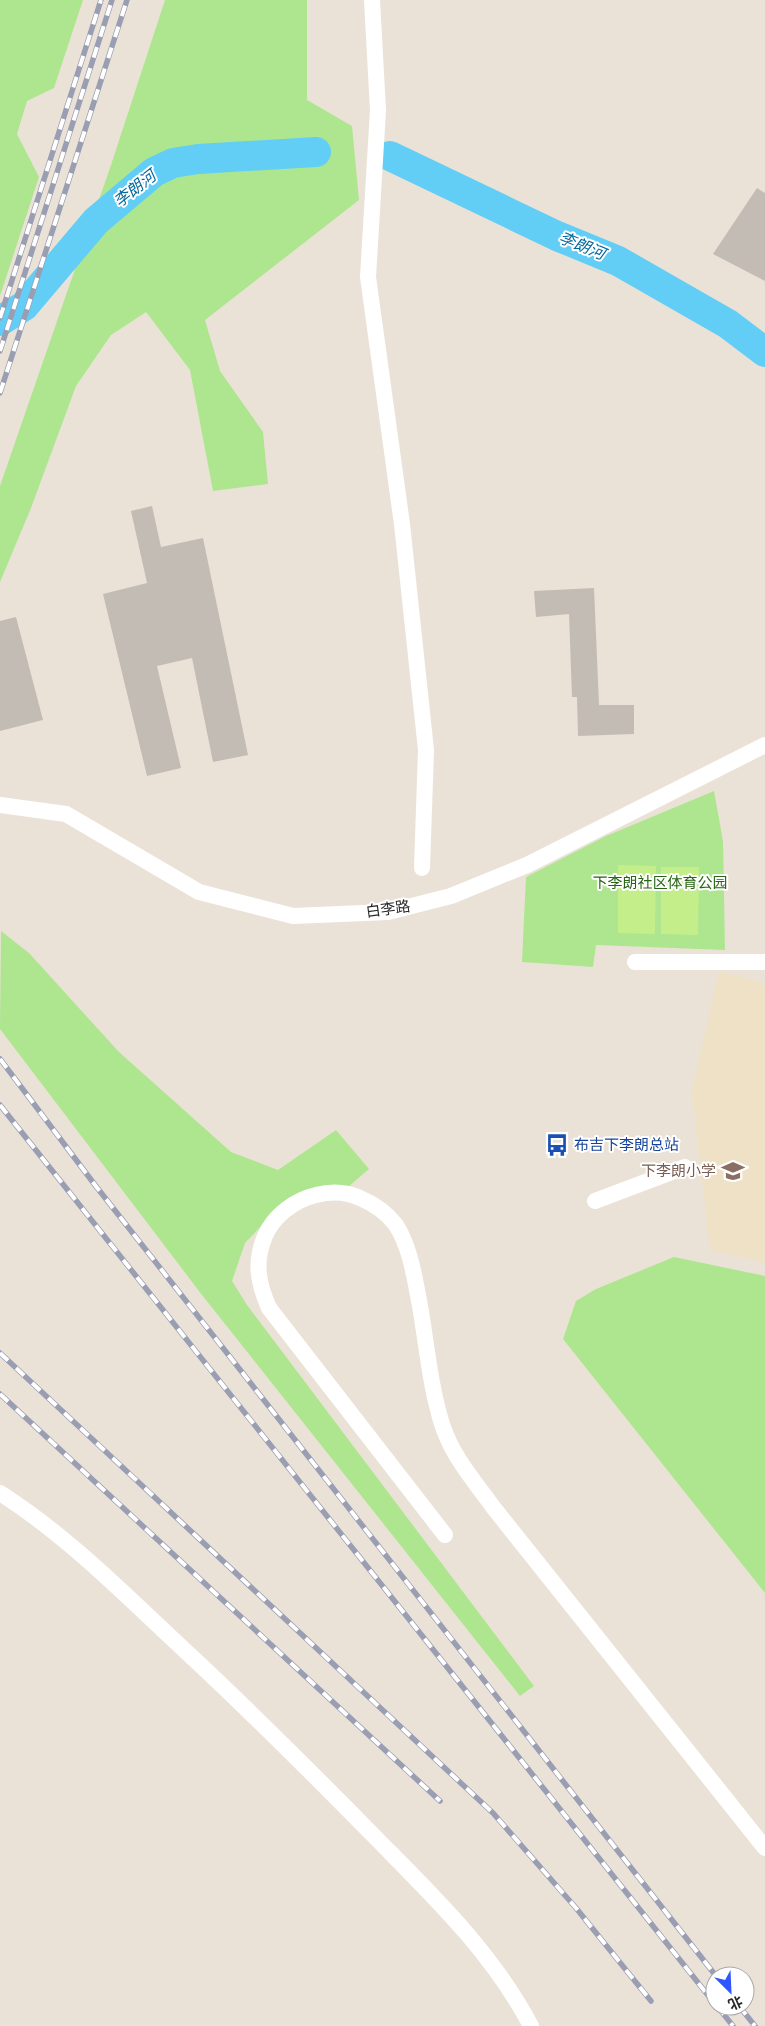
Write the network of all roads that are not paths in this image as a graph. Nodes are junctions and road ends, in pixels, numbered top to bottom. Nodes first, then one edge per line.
1 (372, 0) edge
2 (765, 745) edge
3 (0, 805) edge
4 (422, 868) dead end
5 (635, 962) dead end
6 (765, 962) edge
7 (685, 1167) dead end
8 (595, 1201) dead end
9 (0, 1493) edge
10 (445, 1536) dead end
11 (765, 1848) edge
12 (531, 2026) edge

1 - 4 street
2 - 3 street, 白李路
5 - 6 street
7 - 8 street
9 - 12 street
10 - 11 street

